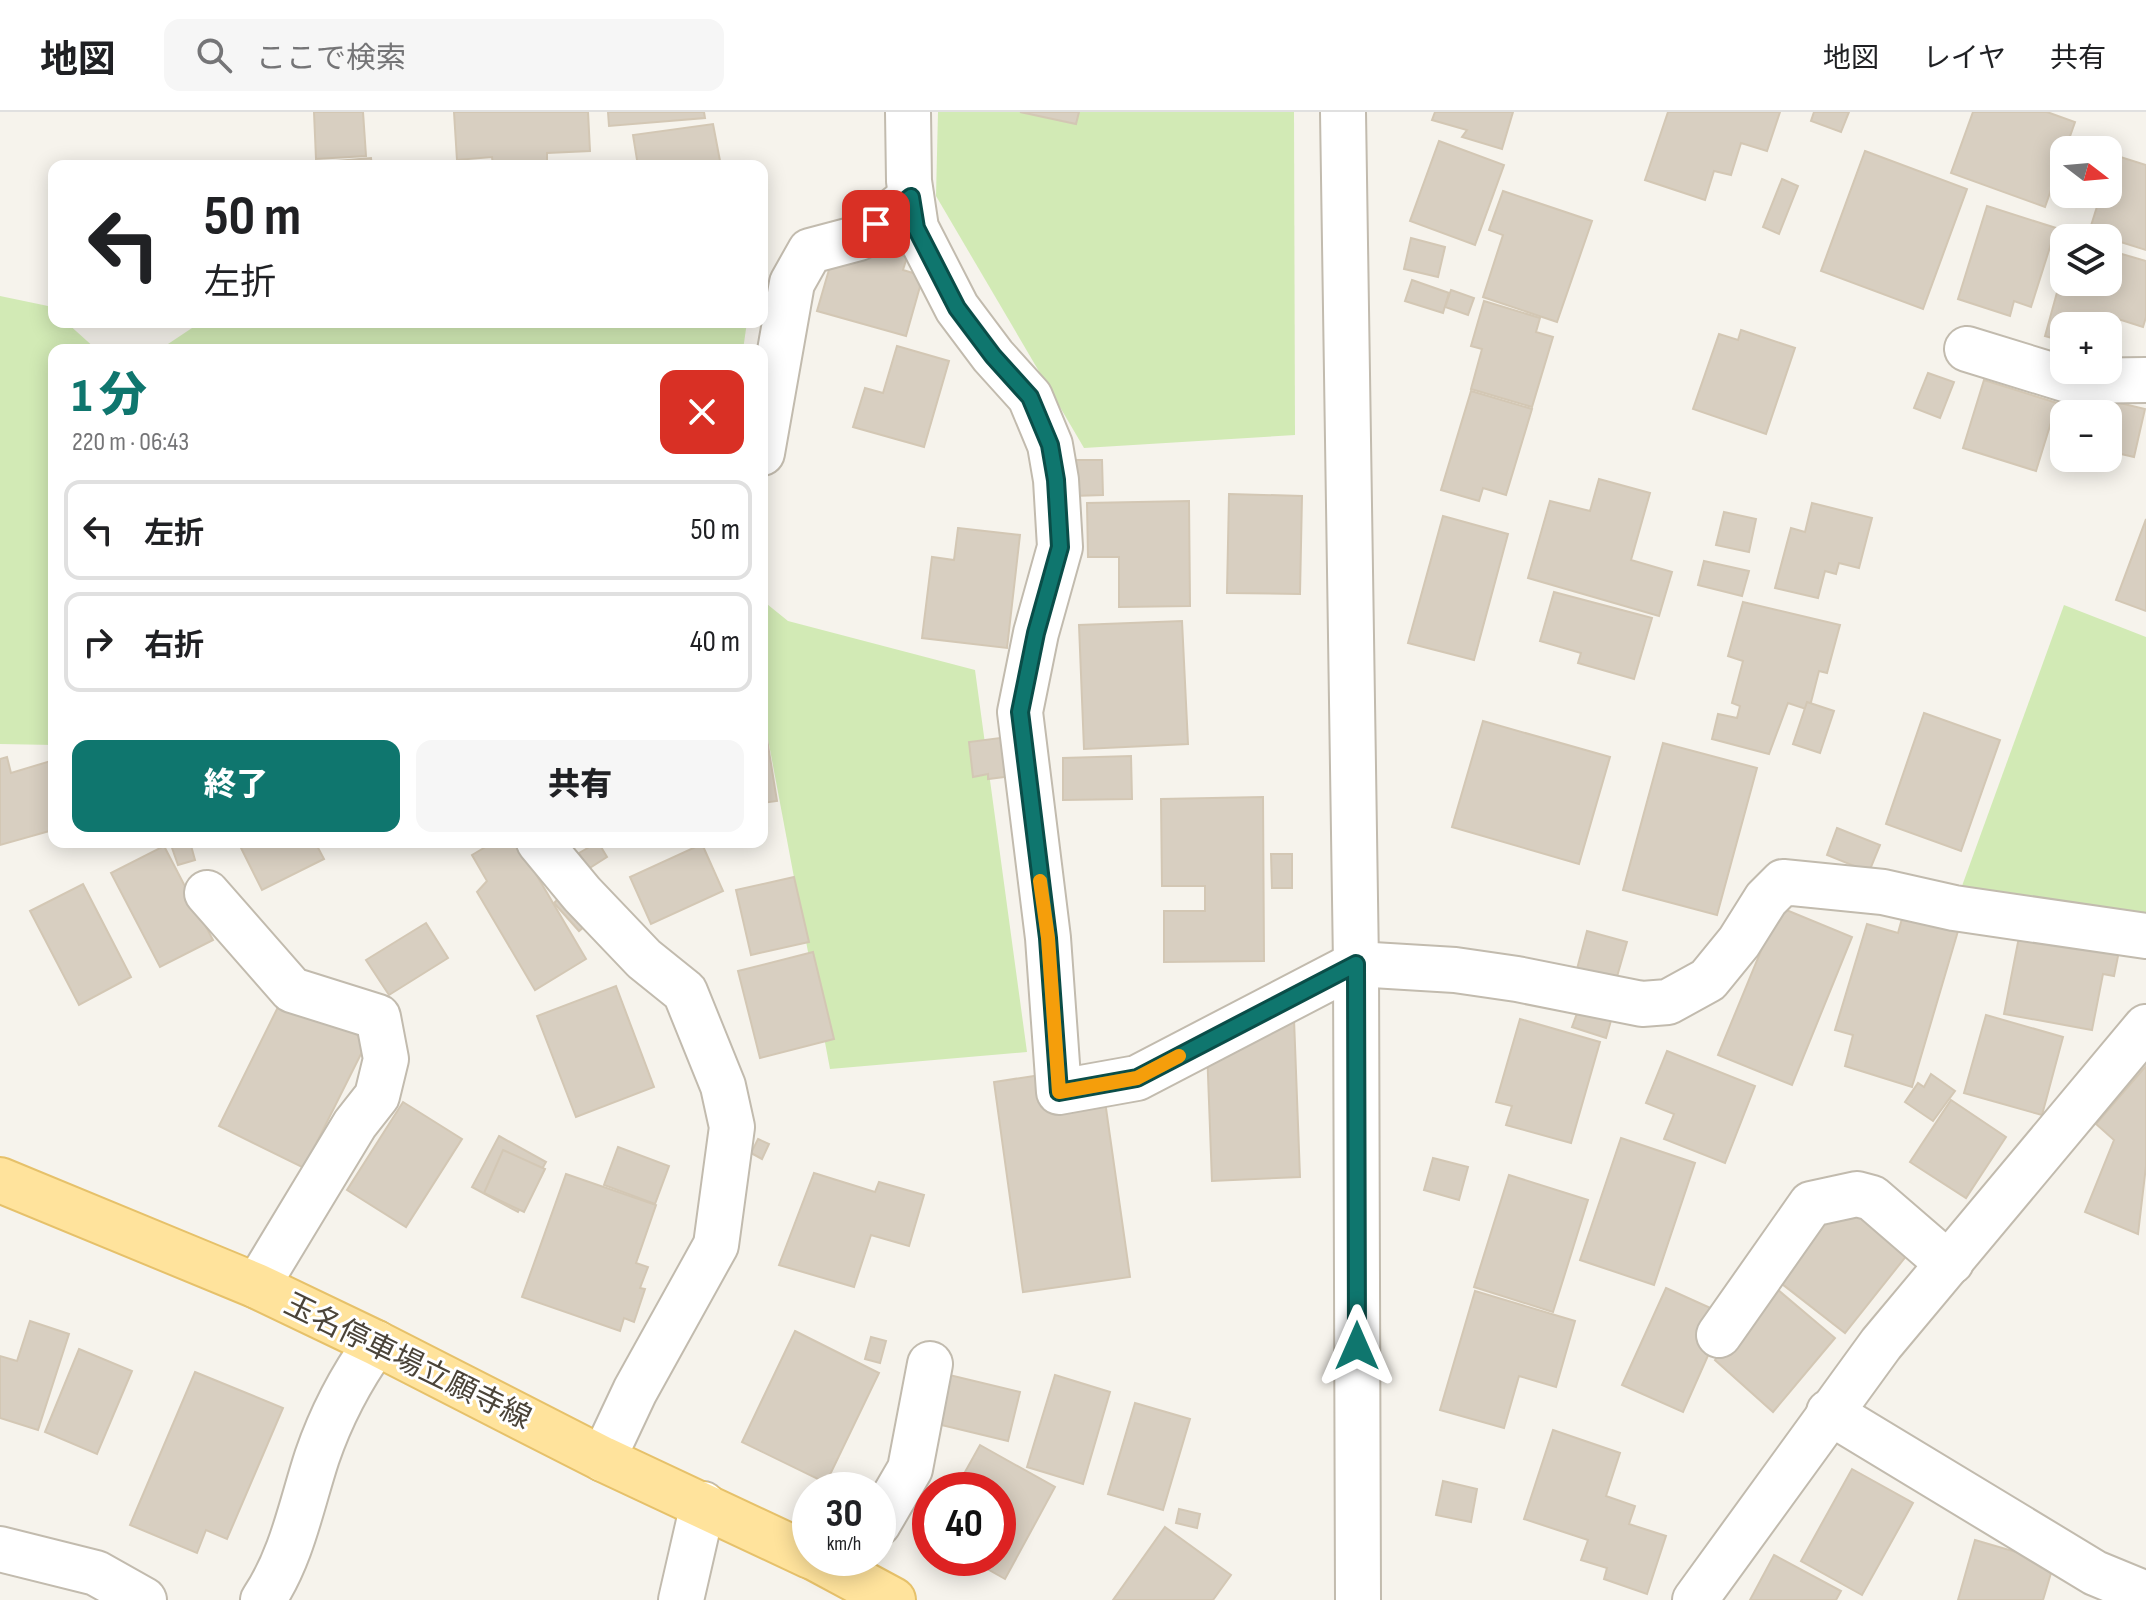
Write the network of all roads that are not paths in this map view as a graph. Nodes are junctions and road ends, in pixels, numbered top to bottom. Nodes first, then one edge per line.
1 (908, 112) edge
2 (1343, 112) edge
3 (911, 197) junction
4 (1967, 349) dead end
5 (2146, 380) edge
6 (768, 419) edge
7 (544, 848) edge
8 (207, 893) dead end
9 (2146, 936) edge
10 (1356, 964) junction
11 (2146, 1027) edge
12 (0, 1180) edge
13 (1951, 1262) junction
14 (257, 1286) junction
15 (1719, 1335) dead end
16 (376, 1343) junction
17 (930, 1364) dead end
18 (1829, 1412) junction
19 (603, 1459) junction
20 (896, 1493) edge
21 (703, 1504) junction
22 (792, 1544) edge
23 (0, 1549) edge
24 (855, 1576) edge
25 (2146, 1594) edge
26 (144, 1600) edge
27 (263, 1600) edge
28 (681, 1600) edge
29 (893, 1600) edge
30 (1358, 1600) edge
31 (1695, 1600) edge

1 - 3 street
2 - 10 street
3 - 6 street
3 - 10 street
4 - 5 street
7 - 19 street
8 - 14 street
9 - 10 street
10 - 30 street
11 - 13 street
12 - 14 main road, 玉名停車場立願寺線
13 - 15 street
13 - 18 street
14 - 16 main road, 玉名停車場立願寺線
16 - 19 main road, 玉名停車場立願寺線
16 - 27 street
17 - 20 street
18 - 25 street
18 - 31 street
19 - 21 main road, 玉名停車場立願寺線
21 - 22 main road, 玉名停車場立願寺線
21 - 28 street
23 - 26 street
24 - 29 main road, 玉名停車場立願寺線

